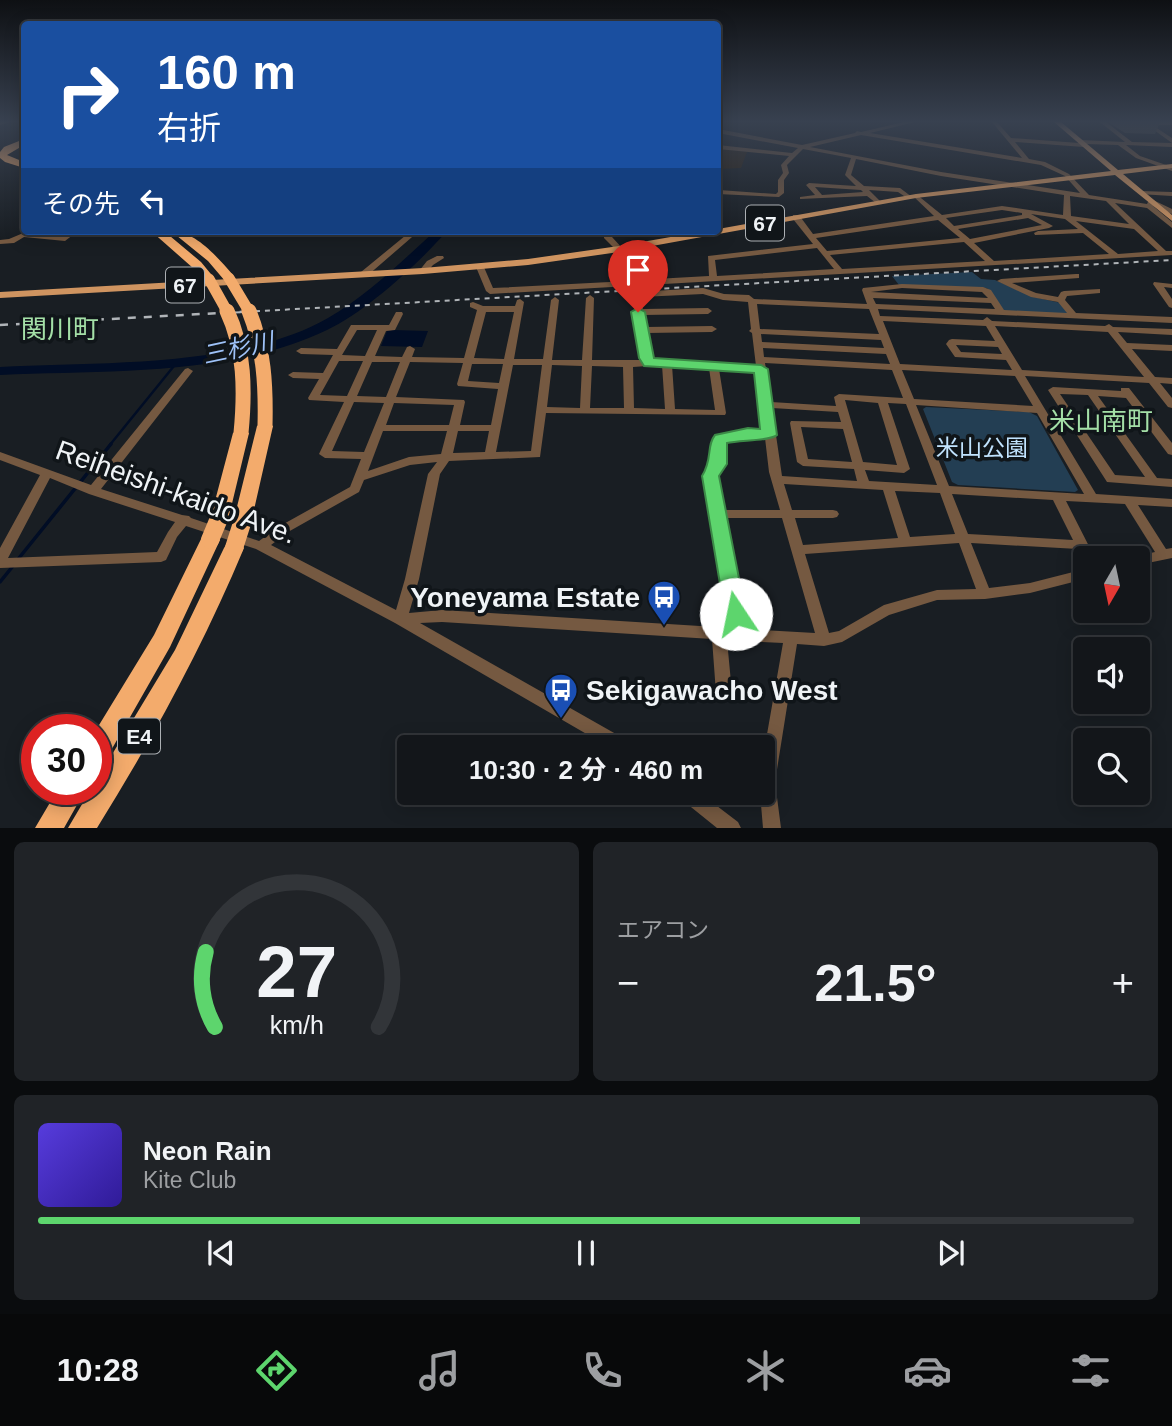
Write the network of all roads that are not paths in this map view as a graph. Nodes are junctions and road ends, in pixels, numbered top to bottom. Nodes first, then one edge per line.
1 (788, 161) edge
2 (853, 161) edge
3 (874, 161) edge
4 (1031, 161) edge
5 (1102, 161) edge
6 (1150, 161) edge
7 (1170, 167) edge
8 (1116, 172) junction
9 (1067, 178) junction
10 (1005, 185) junction
11 (861, 187) junction
12 (721, 192) edge
13 (1141, 193) junction
14 (869, 194) junction
15 (1067, 194) junction
16 (1172, 194) edge
17 (820, 197) junction
18 (912, 197) junction
19 (1087, 197) junction
20 (802, 198) dead end
21 (1107, 200) junction
22 (878, 202) junction
23 (1150, 204) junction
24 (1016, 210) junction
25 (1172, 212) edge
26 (1028, 216) junction
27 (1067, 217) junction
28 (796, 218) junction
29 (942, 219) junction
30 (1172, 219) edge
31 (1172, 226) edge
32 (1136, 227) junction
33 (952, 228) junction
34 (721, 231) edge
35 (1084, 231) junction
36 (1005, 234) junction
37 (21, 235) edge
38 (40, 235) edge
39 (70, 235) edge
40 (411, 235) edge
41 (608, 235) edge
42 (699, 235) edge
43 (174, 236) edge
44 (813, 236) junction
45 (967, 241) junction
46 (0, 242) edge
47 (619, 249) junction
48 (822, 249) junction
49 (1113, 253) junction
50 (1168, 253) edge
51 (440, 258) dead end
52 (990, 261) junction
53 (480, 267) junction
54 (419, 271) junction
55 (841, 272) junction
56 (367, 274) junction
57 (1076, 275) dead end
58 (713, 279) junction
59 (1051, 279) junction
60 (634, 283) junction
61 (1172, 286) edge
62 (1097, 292) dead end
63 (0, 295) edge
64 (1063, 297) junction
65 (590, 298) dead end
66 (555, 300) dead end
67 (752, 301) junction
68 (1172, 305) edge
69 (873, 307) junction
70 (708, 311) dead end
71 (638, 312) junction
72 (982, 312) junction
73 (1002, 313) junction
74 (398, 314) dead end
75 (1074, 316) junction
76 (1100, 317) junction
77 (877, 318) junction
78 (1172, 320) edge
79 (989, 323) junction
80 (383, 328) junction
81 (712, 329) dead end
82 (641, 330) junction
83 (1111, 330) junction
84 (754, 331) junction
85 (1172, 332) edge
86 (884, 337) junction
87 (1001, 344) junction
88 (757, 345) junction
89 (1124, 346) junction
90 (1172, 348) edge
91 (301, 351) dead end
92 (890, 351) junction
93 (407, 354) junction
94 (337, 355) junction
95 (1009, 357) junction
96 (370, 359) junction
97 (468, 361) junction
98 (509, 361) junction
99 (547, 362) junction
100 (649, 362) junction
101 (667, 362) junction
102 (588, 363) junction
103 (628, 364) junction
104 (760, 365) junction
105 (714, 366) junction
106 (896, 367) junction
107 (188, 370) dead end
108 (1018, 373) junction
109 (293, 375) dead end
110 (325, 376) junction
111 (1115, 378) junction
112 (1151, 380) junction
113 (1172, 381) edge
114 (504, 386) junction
115 (1091, 393) junction
116 (1129, 395) junction
117 (351, 400) junction
118 (881, 400) junction
119 (390, 401) junction
120 (911, 402) junction
121 (765, 405) junction
122 (1172, 405) edge
123 (842, 409) junction
124 (542, 410) junction
125 (1040, 410) junction
126 (585, 411) junction
127 (629, 411) junction
128 (670, 412) junction
129 (848, 426) junction
130 (378, 428) junction
131 (453, 428) junction
132 (496, 428) junction
133 (769, 435) junction
134 (1172, 452) edge
135 (0, 456) edge
136 (366, 456) junction
137 (490, 456) junction
138 (446, 457) junction
139 (859, 466) junction
140 (47, 474) junction
141 (358, 478) junction
142 (777, 480) junction
143 (1154, 482) junction
144 (1172, 483) edge
145 (864, 485) junction
146 (888, 486) junction
147 (91, 490) junction
148 (944, 490) junction
149 (1058, 496) junction
150 (1093, 499) junction
151 (1129, 501) junction
152 (1172, 503) edge
153 (786, 513) junction
154 (718, 514) junction
155 (833, 514) dead end
156 (185, 519) junction
157 (964, 538) junction
158 (905, 542) junction
159 (1082, 545) joint
160 (261, 546) junction
161 (798, 550) junction
162 (1167, 553) edge
163 (1, 562) edge
164 (1073, 577) edge
165 (985, 594) junction
166 (400, 619) junction
167 (719, 634) junction
168 (740, 635) junction
169 (791, 639) junction
170 (824, 640) junction
171 (723, 693) dead end
172 (112, 726) edge
173 (603, 735) edge
174 (63, 805) edge
175 (702, 805) edge
176 (48, 828) edge
177 (81, 828) edge
178 (732, 828) edge
179 (772, 828) edge

1 - 12 street
2 - 11 street
3 - 10 street
4 - 9 street
5 - 8 main road
6 - 7 street
7 - 8 main road, 67
8 - 9 main road, 67
8 - 13 main road
9 - 10 main road, 67
9 - 19 street
10 - 15 street
10 - 18 main road, 67
11 - 14 street
11 - 17 street
11 - 18 street
13 - 16 street
13 - 23 main road
14 - 17 street
14 - 22 street
15 - 19 street
15 - 27 street
17 - 20 street
18 - 22 main road, 67
18 - 29 street
19 - 21 street
21 - 23 street
21 - 32 street
22 - 28 main road, 67
23 - 25 street
23 - 30 main road
23 - 31 street
24 - 26 street
24 - 27 street
24 - 29 street
26 - 33 street
26 - 36 street
27 - 32 street
27 - 35 street
28 - 34 main road, 67
28 - 44 street
29 - 33 street
29 - 44 street
32 - 50 street
33 - 45 street
35 - 36 street
35 - 49 street
36 - 45 street
37 - 46 street
38 - 39 street
40 - 56 street
41 - 47 street
42 - 47 main road, 67
43 - 172 highway, E4, bridge
43 - 177 highway, E4, bridge
44 - 48 street
45 - 48 street
45 - 52 street
47 - 53 main road, 67
47 - 60 street
48 - 55 street
48 - 58 street
49 - 50 street
49 - 52 street
51 - 54 street
52 - 55 street
53 - 54 main road, 67
53 - 60 street
54 - 56 main road, 67
55 - 58 street
56 - 63 main road, 67
57 - 59 street
58 - 60 street
59 - 64 street
59 - 64 street
61 - 68 street
62 - 64 street
64 - 75 street
65 - 102 street
66 - 99 street
67 - 69 street
67 - 71 street
67 - 84 street
69 - 72 street
69 - 73 street
69 - 77 street
70 - 71 street
71 - 82 street
72 - 73 street
72 - 79 street
73 - 75 street
74 - 80 street
75 - 76 street
76 - 78 street
76 - 83 street
77 - 79 street
77 - 86 street
79 - 83 street
79 - 87 street
80 - 94 street
80 - 96 street
81 - 82 street
82 - 100 street
83 - 85 street
83 - 89 street
84 - 86 street
84 - 88 street
86 - 92 street
87 - 95 street
87 - 95 street
88 - 92 street
88 - 104 street
89 - 90 street
89 - 112 street
91 - 94 street
92 - 106 street
93 - 96 street
93 - 97 street
93 - 119 street
94 - 96 street
94 - 110 street
95 - 108 street
96 - 117 street
97 - 98 street
97 - 98 street
97 - 114 street
98 - 99 street
98 - 114 street
99 - 102 street
99 - 124 street
100 - 101 street
100 - 103 street
101 - 105 street
101 - 128 street
102 - 103 street
102 - 126 street
103 - 127 street
104 - 105 street
104 - 106 street
104 - 121 street
105 - 128 street
106 - 108 street
106 - 120 street
107 - 147 street
108 - 111 street
108 - 125 street
109 - 110 street
110 - 117 street
111 - 112 street
111 - 116 street
112 - 113 street
112 - 122 street
114 - 132 street
115 - 116 street
115 - 143 street
115 - 143 street
116 - 134 street
117 - 119 street
117 - 136 street
118 - 120 street
118 - 123 street
118 - 139 street
119 - 130 street
119 - 131 street
120 - 125 street
120 - 148 street
121 - 123 street
121 - 133 street
123 - 129 street
124 - 126 street
124 - 137 street
125 - 150 street
126 - 127 street
127 - 128 street
129 - 139 street
129 - 139 street
130 - 131 street
130 - 136 street
131 - 132 street
131 - 138 street
132 - 137 street
133 - 142 street
133 - 154 street
135 - 140 street, Reiheishi-kaido Ave.
136 - 141 street
137 - 138 street
138 - 141 street
138 - 166 street
139 - 145 street
140 - 147 street, Reiheishi-kaido Ave.
140 - 163 street
141 - 160 street
142 - 145 street
142 - 153 street
143 - 144 street
145 - 146 street
146 - 148 street
146 - 158 street
147 - 156 street, Reiheishi-kaido Ave.
148 - 149 street
148 - 157 street
149 - 150 street
149 - 159 street
150 - 151 street
151 - 152 street
151 - 162 street
153 - 154 street
153 - 155 street
153 - 161 street
154 - 168 street
156 - 160 street, Reiheishi-kaido Ave.
156 - 163 street
157 - 158 street
157 - 159 street
157 - 165 street
158 - 161 street
160 - 166 street, Reiheishi-kaido Ave.
161 - 170 street
164 - 165 street
165 - 170 street
166 - 167 street
166 - 173 street, Reiheishi-kaido Ave.
167 - 168 street
167 - 171 street
168 - 169 street
169 - 170 street
169 - 179 street
174 - 176 highway
175 - 178 street

